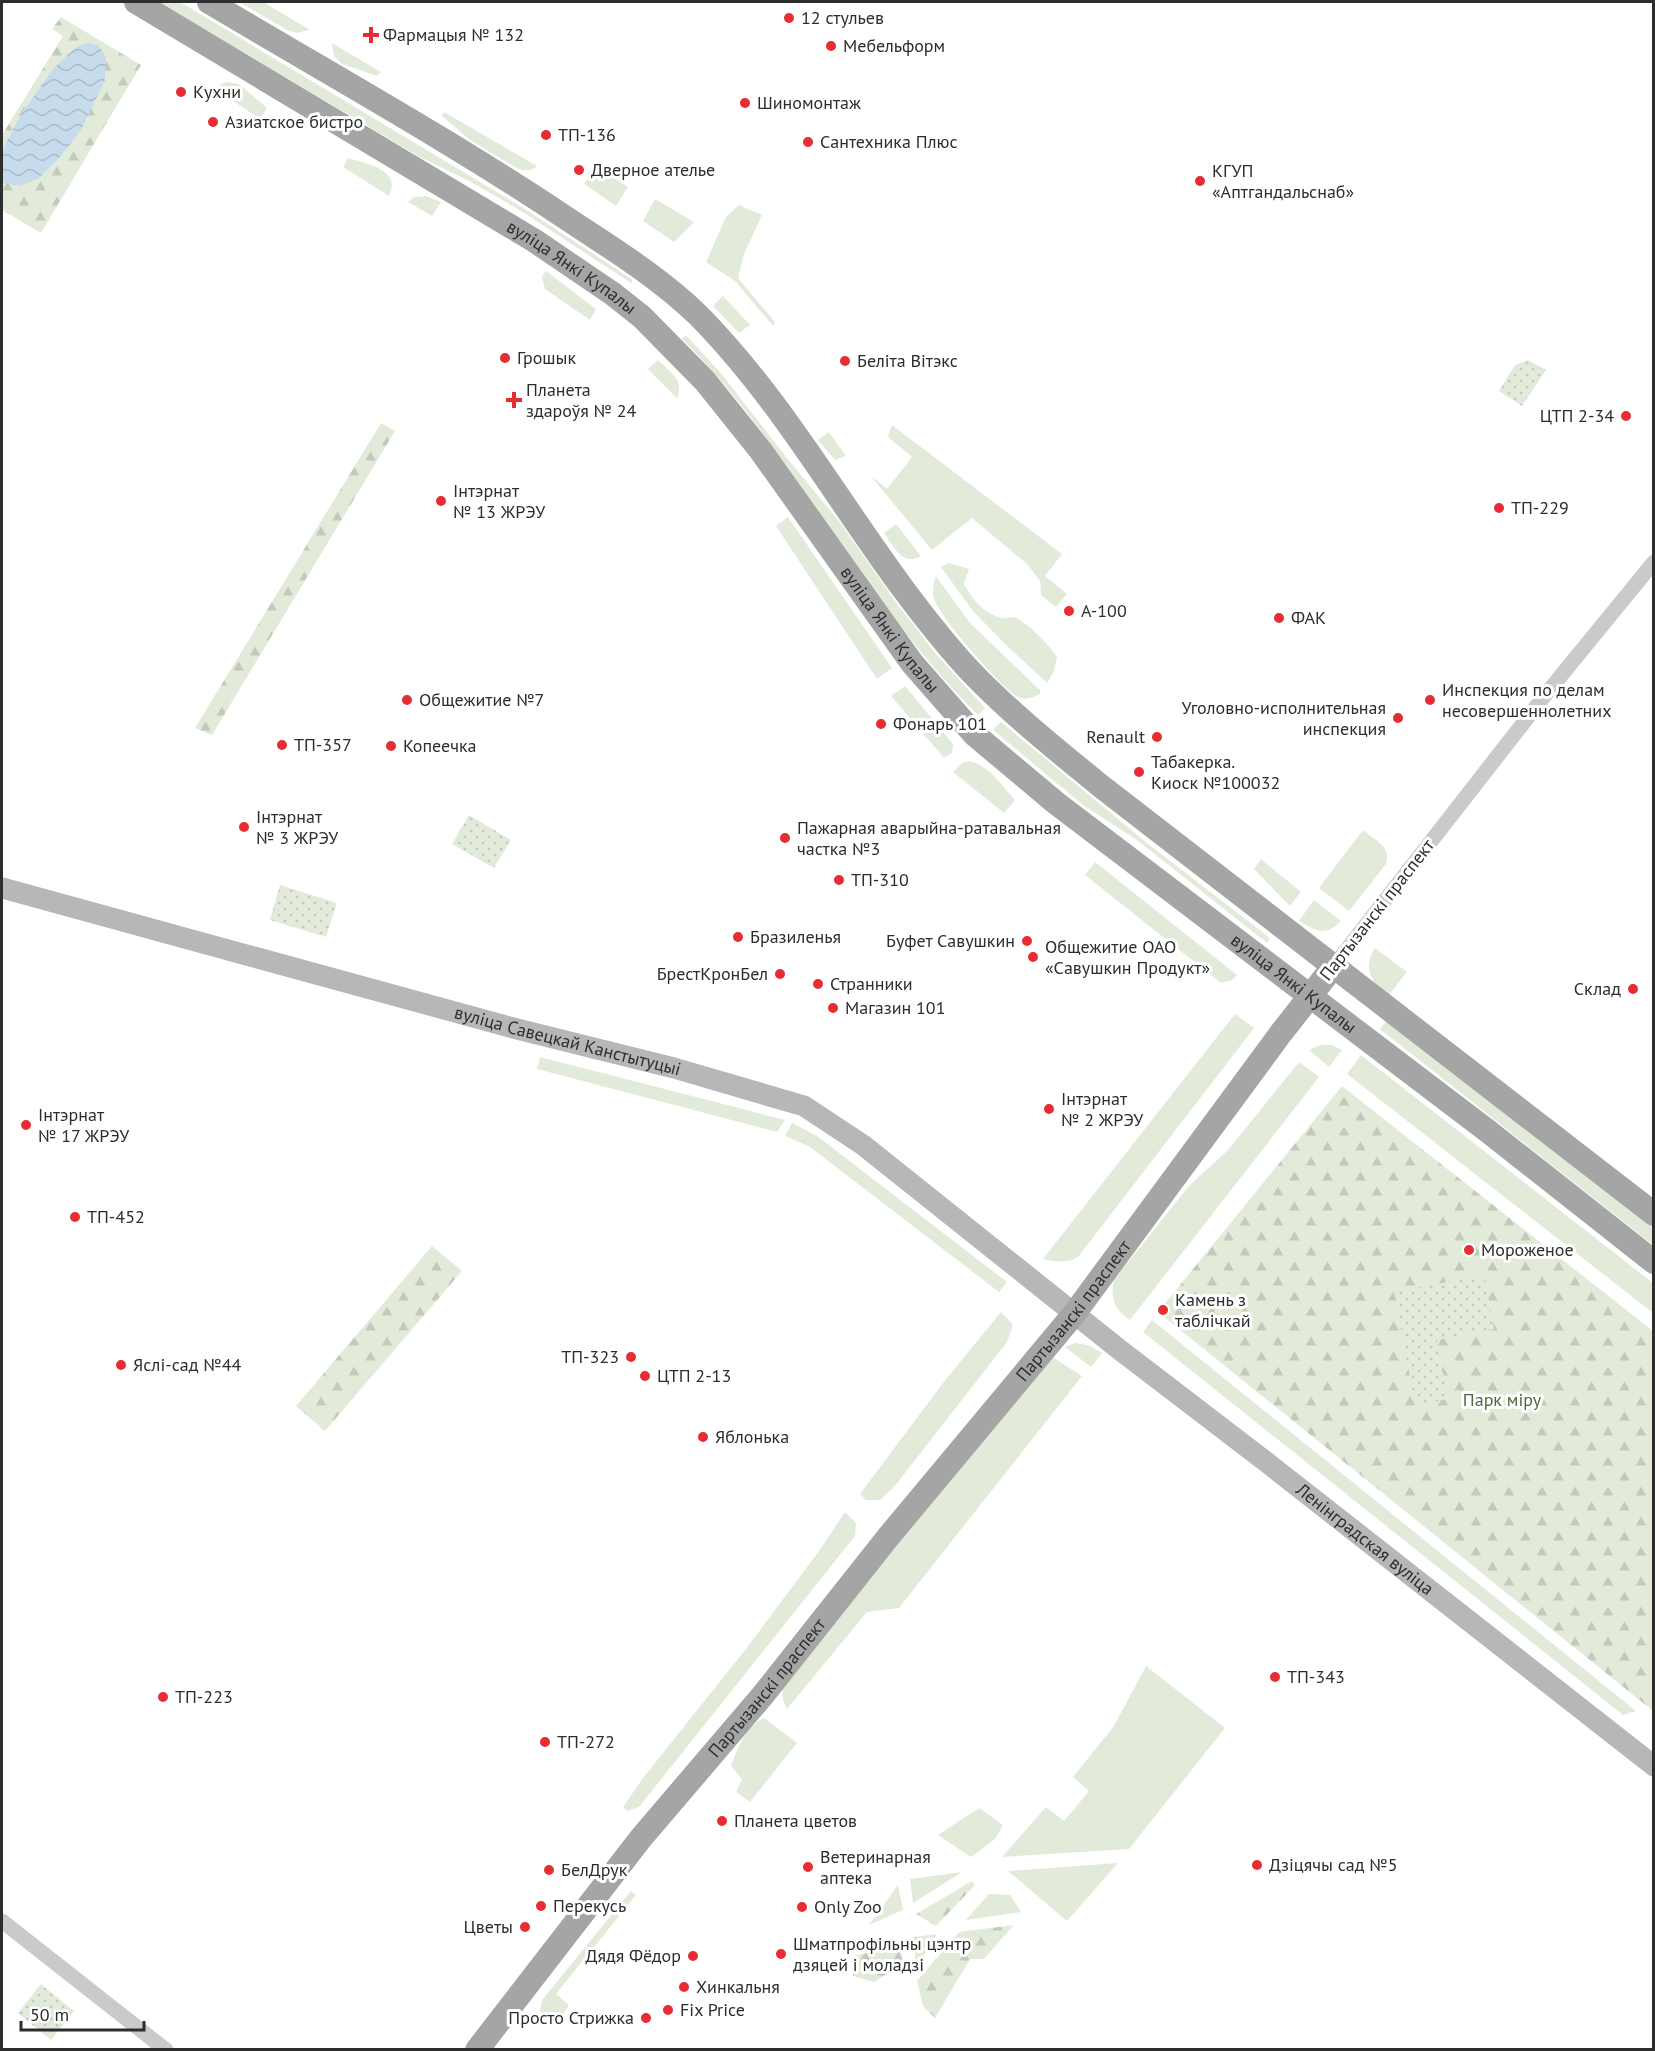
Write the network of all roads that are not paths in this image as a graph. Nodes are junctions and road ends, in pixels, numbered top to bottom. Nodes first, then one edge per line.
1 (136, 2) edge
2 (209, 2) edge
3 (666, 287) junction
4 (642, 317) junction
5 (1653, 562) edge
6 (2, 888) edge
7 (1333, 967) junction
8 (1309, 997) junction
9 (1653, 1214) edge
10 (1653, 1262) edge
11 (1074, 1314) junction
12 (1653, 1766) edge
13 (2, 1921) edge
14 (166, 2049) edge
15 (477, 2049) edge

1 - 4 main road, вуліца Янкі Купалы
2 - 3 main road, вуліца Янкі Купалы
3 - 4 main road
3 - 7 main road, вуліца Янкі Купалы
4 - 8 main road, вуліца Янкі Купалы
5 - 7 street, Партызанскі праспект
6 - 11 main road, вуліца Савецкай Канстытуцыі
7 - 8 main road, Партызанскі праспект
7 - 9 main road, вуліца Янкі Купалы
8 - 10 main road, вуліца Янкі Купалы
8 - 11 main road, Партызанскі праспект
11 - 12 main road, Ленінградская вуліца
11 - 15 main road, Партызанскі праспект
13 - 14 street

